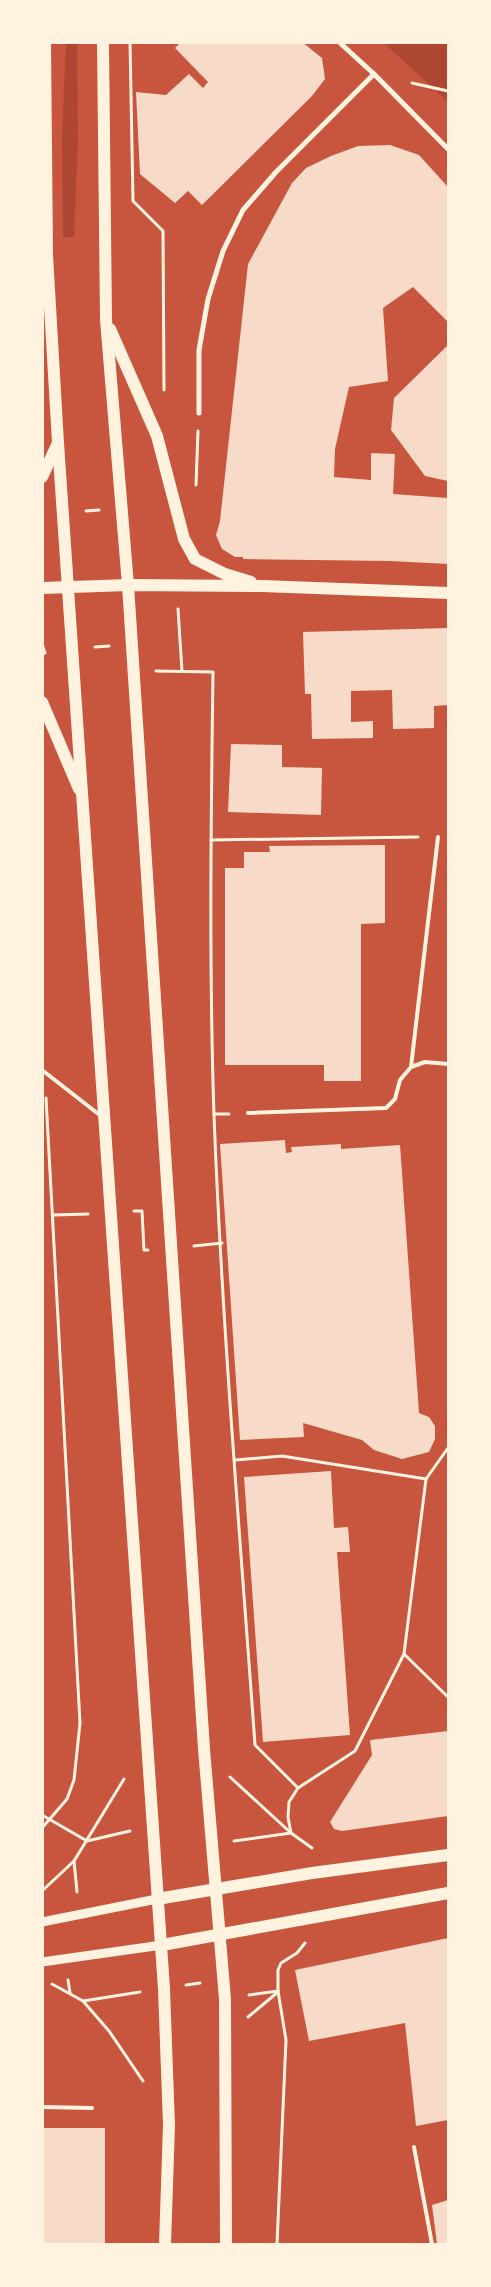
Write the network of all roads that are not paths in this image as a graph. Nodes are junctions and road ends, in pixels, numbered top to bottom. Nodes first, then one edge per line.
1 (44, 42) edge
2 (103, 42) edge
3 (339, 42) edge
4 (374, 74) junction
5 (448, 149) edge
6 (106, 320) junction
7 (199, 413) road end
8 (58, 443) junction
9 (42, 477) edge
10 (128, 585) junction
11 (262, 586) junction
12 (42, 588) edge
13 (68, 588) junction
14 (448, 593) edge
15 (42, 702) edge
16 (83, 798) junction
17 (438, 837) road end
18 (448, 1064) edge
19 (411, 1067) junction
20 (44, 1071) edge
21 (248, 1113) dead end
22 (105, 1119) junction
23 (448, 1855) edge
24 (217, 1889) junction
25 (448, 1893) edge
26 (157, 1899) junction
27 (42, 1922) edge
28 (221, 1935) junction
29 (162, 1945) junction
30 (42, 1962) edge
31 (42, 2108) edge
32 (92, 2108) dead end
33 (414, 2146) dead end
34 (165, 2244) edge
35 (226, 2244) edge
36 (432, 2244) edge

1 - 8 main road
2 - 6 main road
3 - 4 street
4 - 5 street
4 - 7 street
6 - 10 main road
6 - 11 main road
8 - 9 main road
8 - 13 main road
10 - 11 main road
10 - 13 main road
10 - 24 main road
11 - 14 main road
12 - 13 main road
13 - 16 main road
15 - 16 main road
16 - 22 main road
17 - 19 lane
18 - 19 lane
19 - 21 lane
20 - 22 lane
22 - 26 main road
23 - 24 main road
24 - 26 main road
24 - 28 main road
25 - 28 main road
26 - 27 street
26 - 29 main road
28 - 29 main road
28 - 35 main road
29 - 30 street
29 - 34 main road
31 - 32 lane
33 - 36 lane

